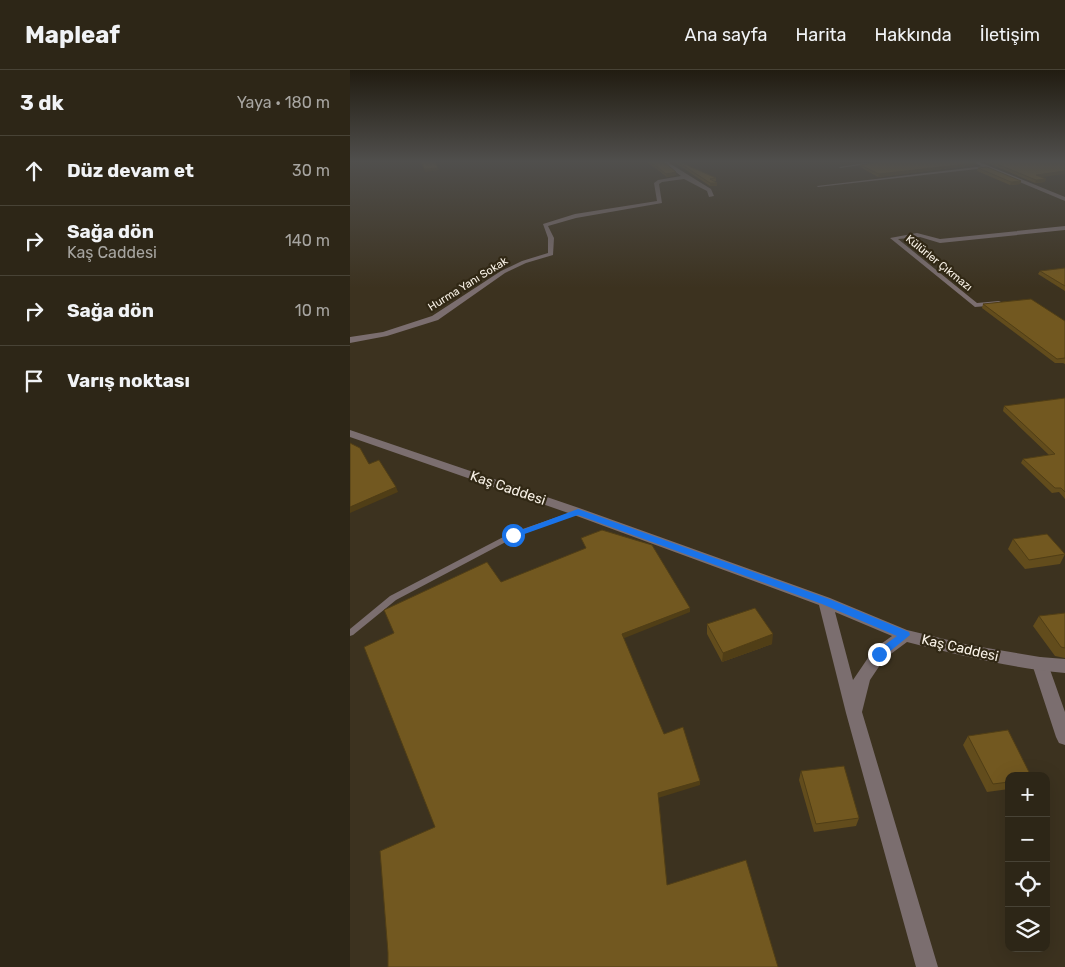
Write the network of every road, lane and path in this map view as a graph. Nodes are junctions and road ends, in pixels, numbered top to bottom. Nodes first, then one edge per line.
1 (649, 204) edge
2 (1065, 228) edge
3 (1009, 302) edge
4 (350, 340) edge
5 (350, 433) edge
6 (578, 512) junction
7 (825, 602) junction
8 (350, 633) edge
9 (905, 635) junction
10 (1040, 664) junction
11 (1065, 666) edge
12 (854, 713) junction
13 (1065, 737) edge
14 (928, 967) edge

1 - 4 street, Hurma Yanı Sokak
2 - 3 street, Külürler Çıkmazı
5 - 6 street, Kaş Caddesi
6 - 7 street, Kaş Caddesi
6 - 8 lane
7 - 9 street, Kaş Caddesi
7 - 12 street
9 - 10 street, Kaş Caddesi
9 - 12 street
10 - 11 street, Kaş Caddesi
10 - 13 street
12 - 14 street

